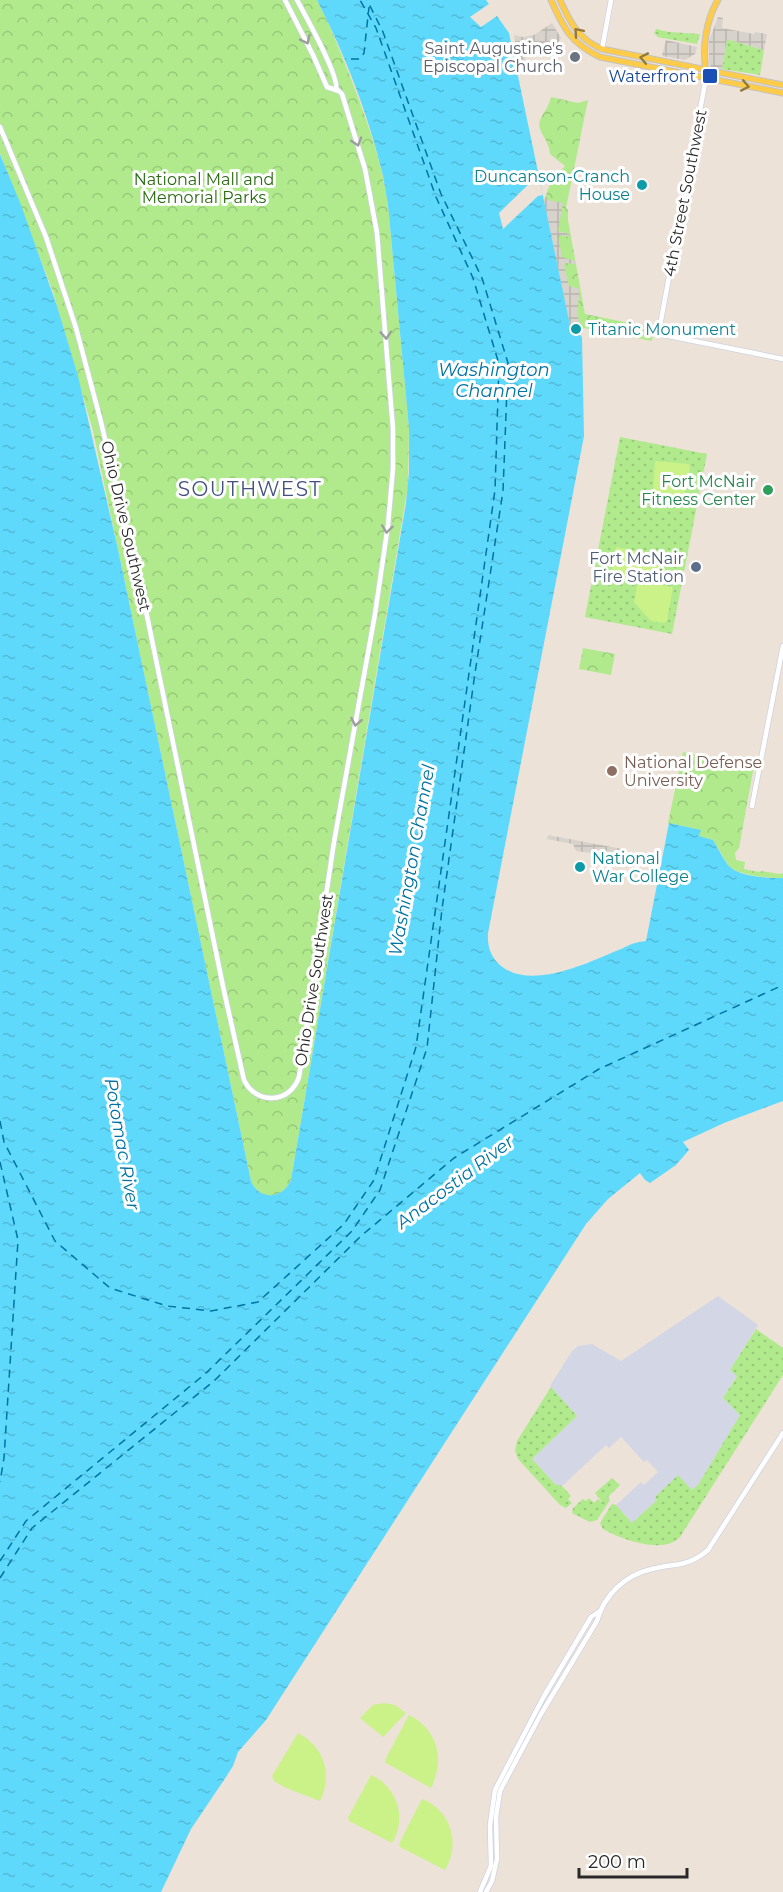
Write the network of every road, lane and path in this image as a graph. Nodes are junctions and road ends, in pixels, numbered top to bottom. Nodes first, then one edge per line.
1 (285, 0) edge
2 (297, 0) edge
3 (551, 0) edge
4 (560, 0) edge
5 (611, 0) edge
6 (717, 1) edge
7 (602, 49) junction
8 (705, 70) junction
9 (706, 78) junction
10 (783, 85) edge
11 (336, 90) junction
12 (783, 93) edge
13 (0, 127) edge
14 (783, 359) edge
15 (783, 646) edge
16 (752, 806) dead end
17 (783, 1433) edge
18 (600, 1611) junction
19 (480, 1892) edge
20 (486, 1892) edge

1 -> 11 street, Ohio Drive Southwest
2 - 11 street, Ohio Drive Southwest
3 - 9 main road
7 -> 4 main road
5 - 7 street
6 - 8 main road, 4th Street Southwest
8 -> 7 main road
8 - 9 main road, 4th Street Southwest
8 - 10 main road
9 -> 12 main road
9 - 14 street, 4th Street Southwest
11 -> 13 street, Ohio Drive Southwest
15 - 16 street
17 - 18 street
18 - 19 street
18 - 20 street

